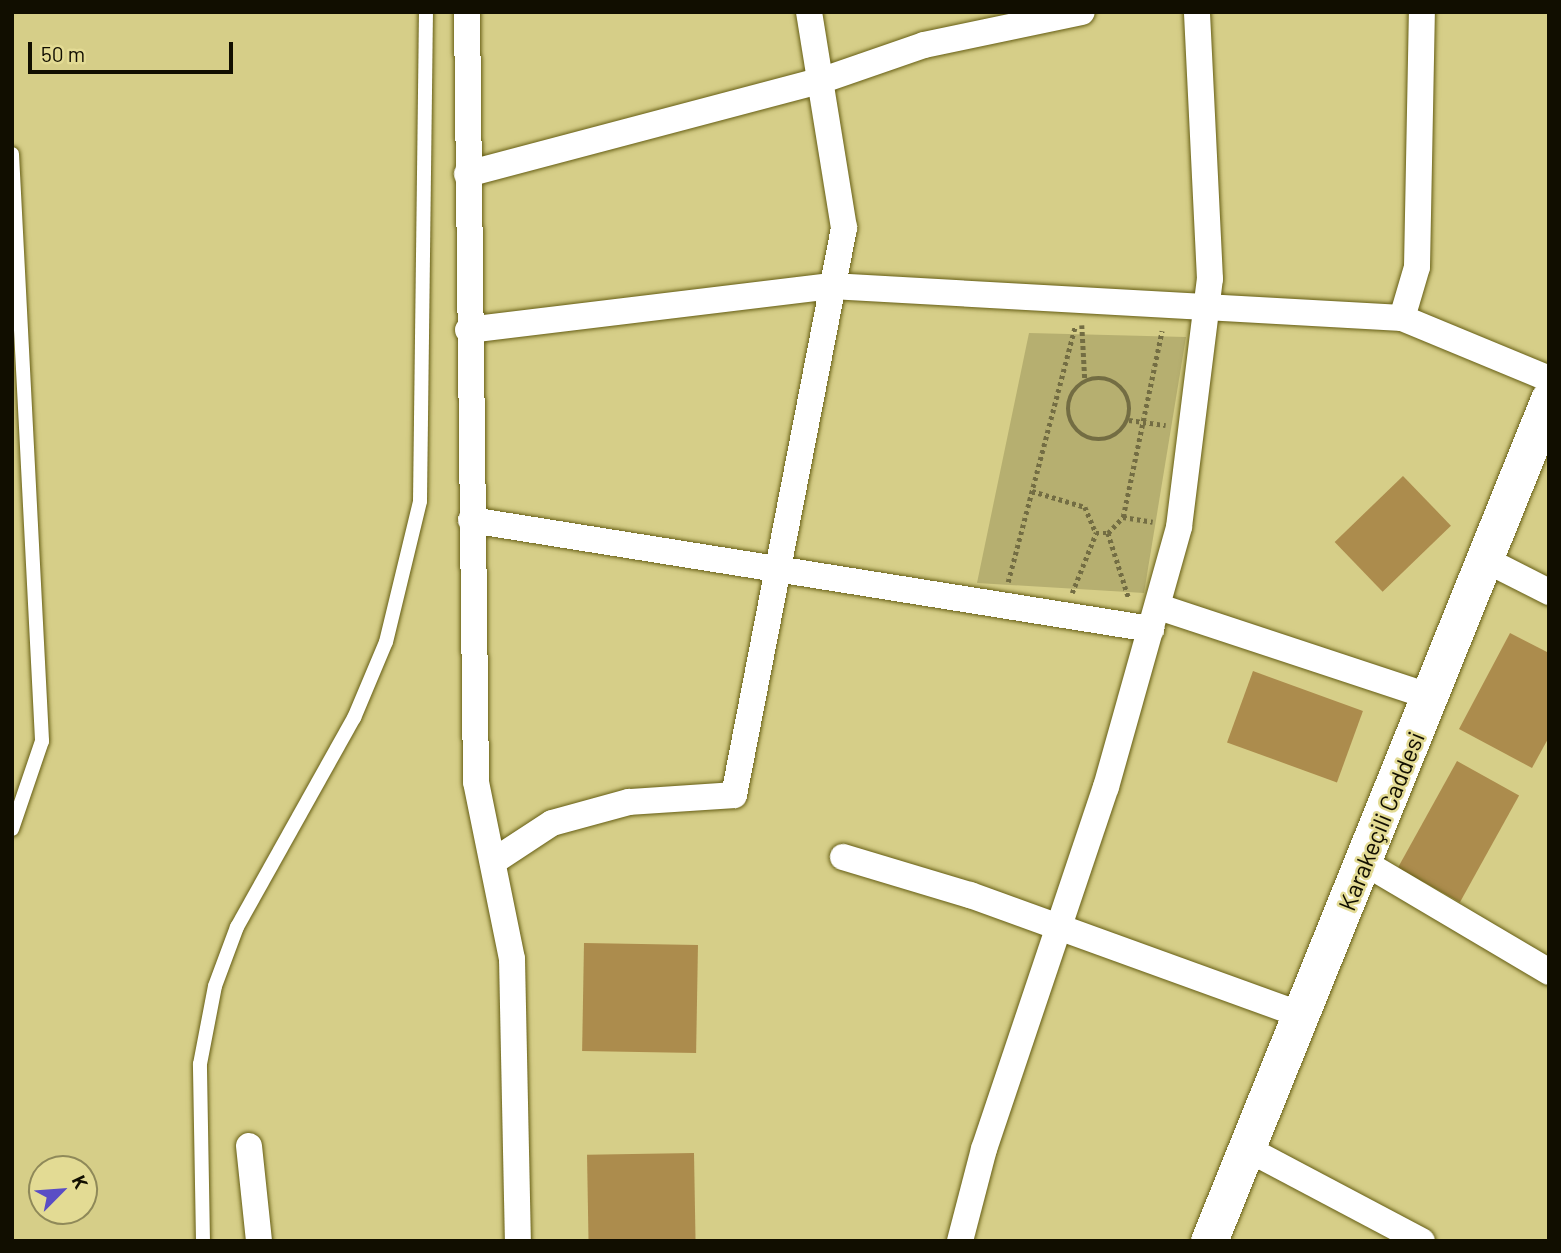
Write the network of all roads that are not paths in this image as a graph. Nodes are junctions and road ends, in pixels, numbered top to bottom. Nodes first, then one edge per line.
1 (426, 12) edge
2 (467, 12) edge
3 (809, 12) edge
4 (1082, 12) edge
5 (1197, 12) edge
6 (1422, 12) edge
7 (823, 80) junction
8 (12, 154) edge
9 (467, 174) junction
10 (831, 286) junction
11 (1209, 308) junction
12 (1402, 318) junction
13 (468, 330) junction
14 (1549, 379) edge
15 (1549, 399) edge
16 (471, 520) junction
17 (1486, 560) junction
18 (780, 573) junction
19 (1549, 593) edge
20 (1149, 621) junction
21 (1431, 696) junction
22 (12, 829) edge
23 (843, 857) dead end
24 (494, 861) junction
25 (1365, 863) junction
26 (1059, 932) junction
27 (1549, 972) edge
28 (1301, 1015) junction
29 (249, 1146) dead end
30 (1246, 1148) junction
31 (203, 1241) edge
32 (259, 1241) edge
33 (518, 1241) edge
34 (960, 1241) edge
35 (1209, 1241) edge
36 (1422, 1241) edge

1 - 31 lane
2 - 9 street
3 - 7 street
4 - 7 street
5 - 11 street
6 - 12 street
7 - 9 street
7 - 10 street
8 - 22 lane
9 - 13 street
10 - 11 street
10 - 13 street
10 - 18 street
11 - 12 street
11 - 20 street
12 - 14 street
13 - 16 street
15 - 17 main road, Karakeçili Caddesi
16 - 18 street
16 - 24 street
17 - 19 street
17 - 21 main road, Karakeçili Caddesi
18 - 20 street
18 - 24 street
20 - 21 street
20 - 26 street
21 - 25 main road, Karakeçili Caddesi
23 - 26 street
24 - 33 street
25 - 27 street
25 - 28 main road, Karakeçili Caddesi
26 - 28 street
26 - 34 street
28 - 30 main road, Karakeçili Caddesi
29 - 32 street
30 - 35 main road, Karakeçili Caddesi
30 - 36 street

